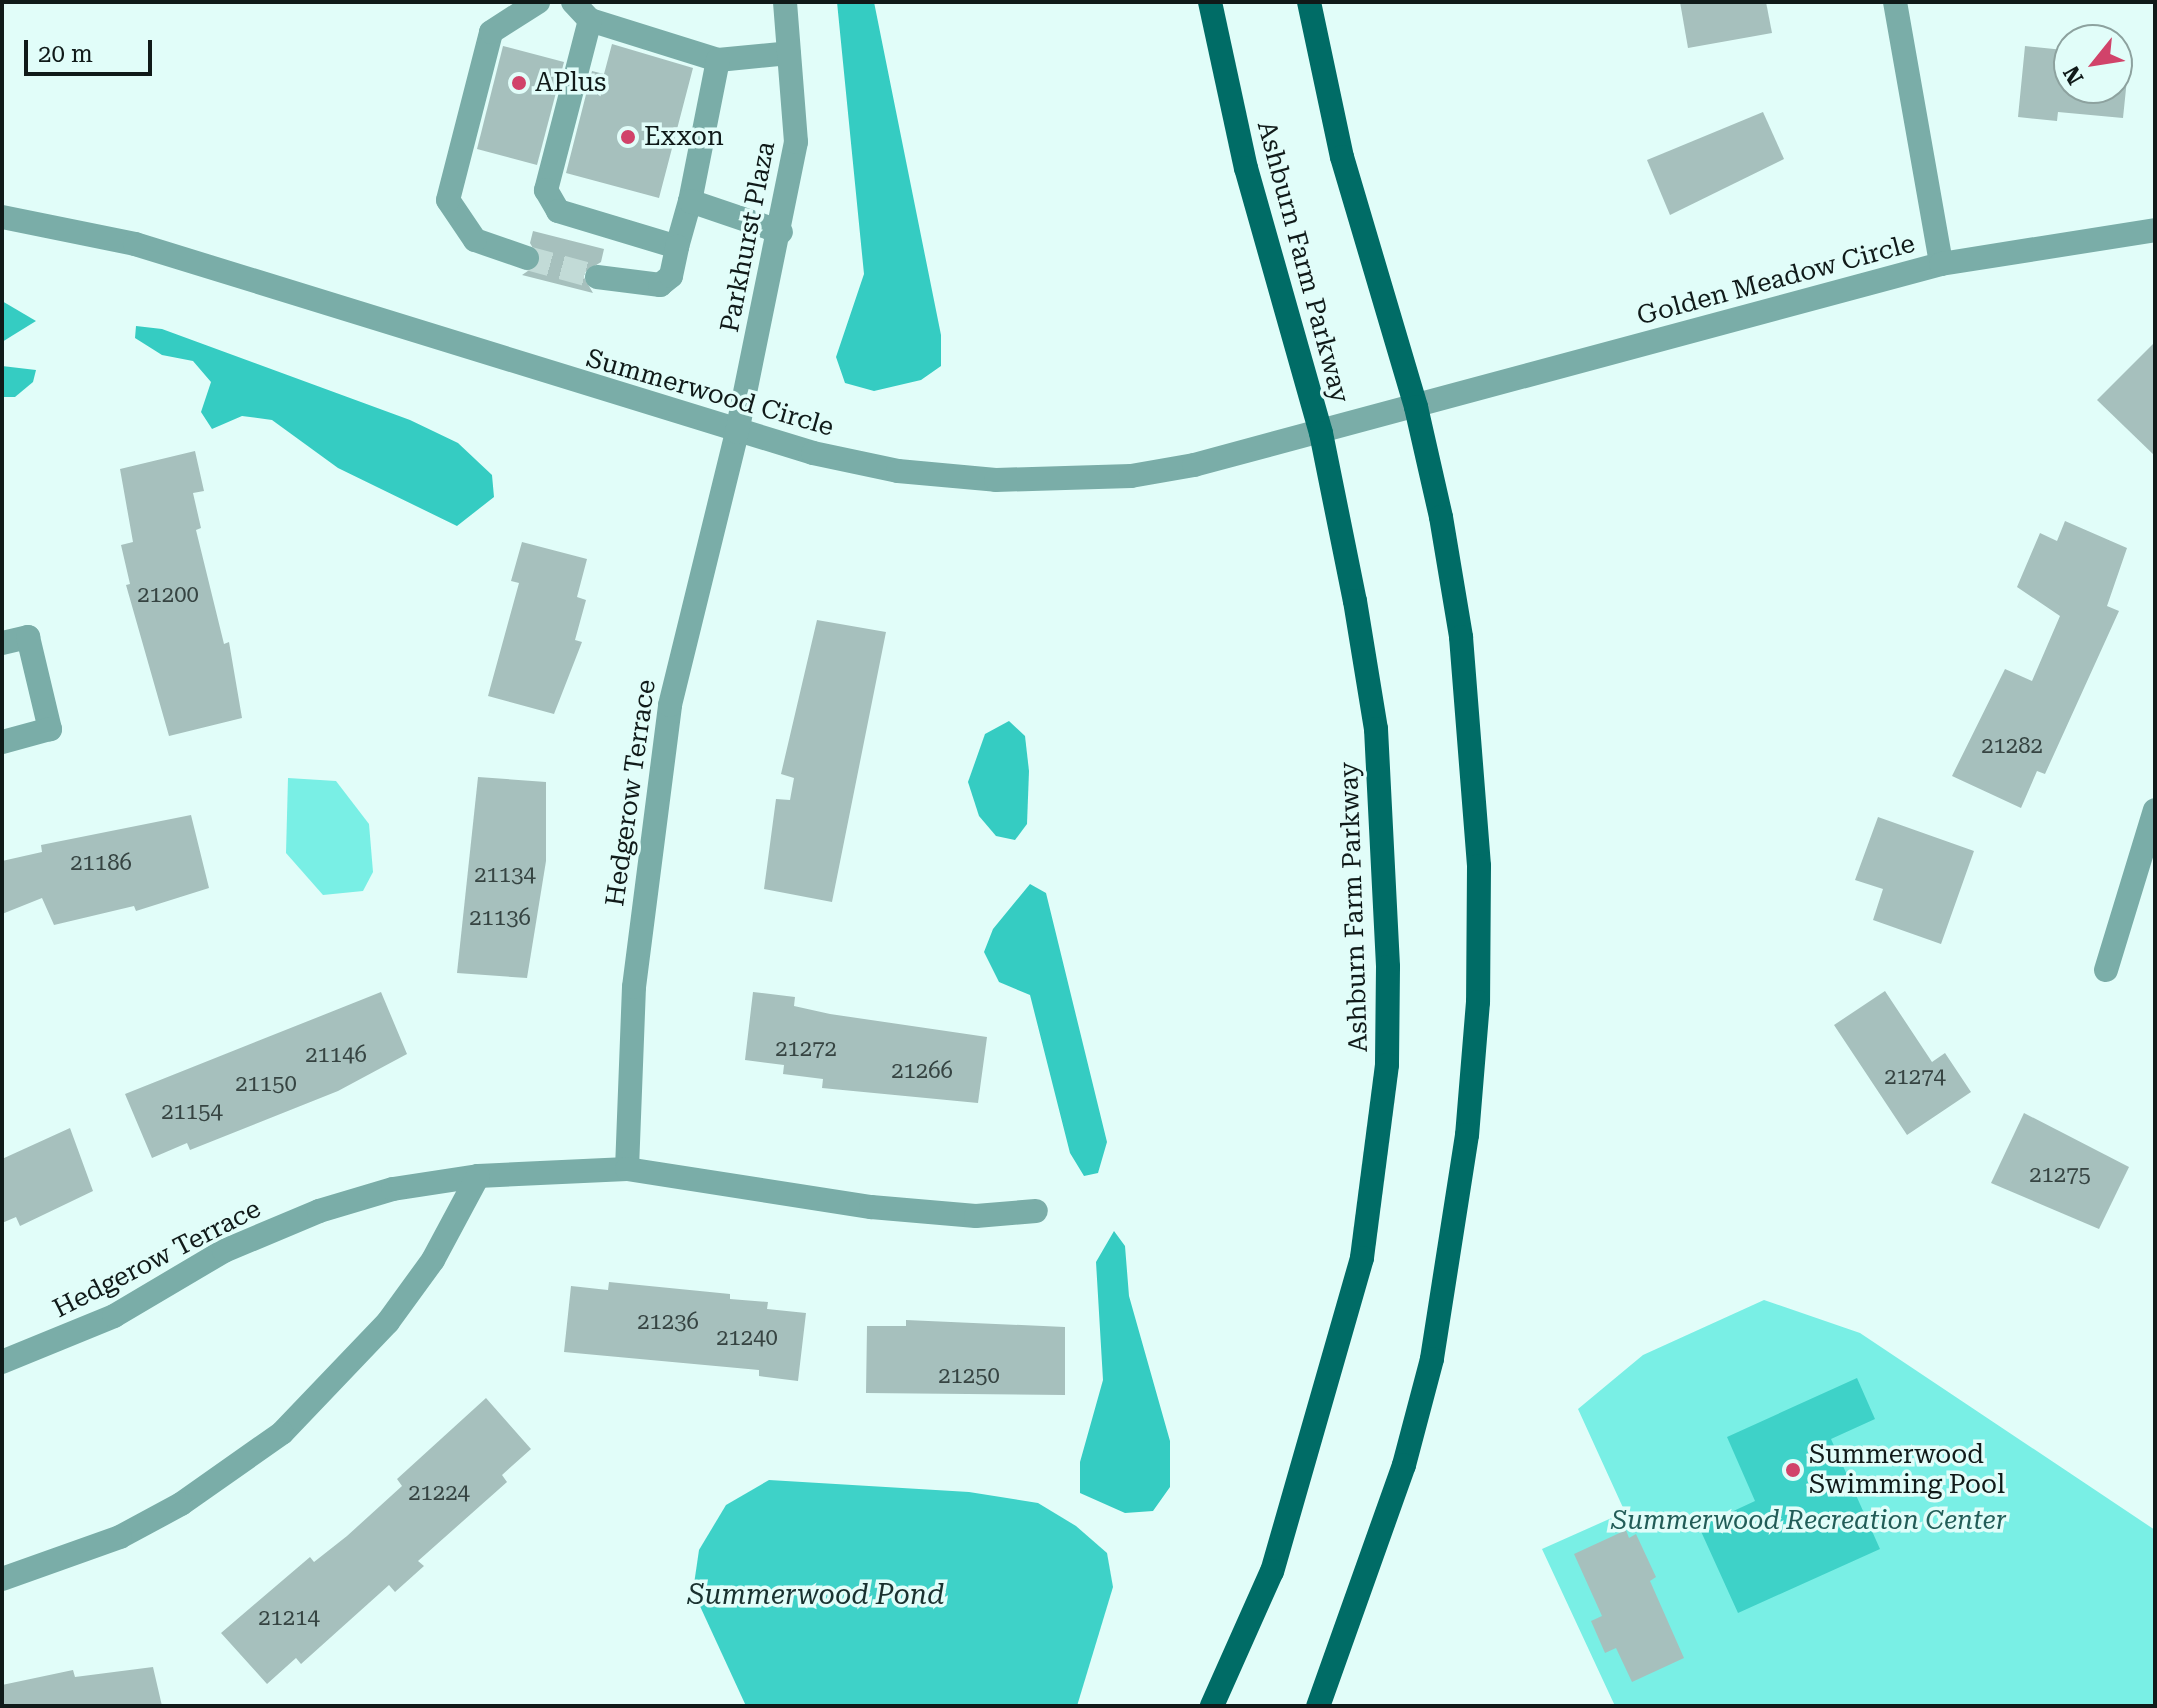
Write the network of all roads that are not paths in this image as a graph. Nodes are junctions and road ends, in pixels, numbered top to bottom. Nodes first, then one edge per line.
1 (538, 2) edge
2 (573, 2) edge
3 (785, 2) edge
4 (1210, 2) edge
5 (1309, 2) edge
6 (1895, 2) edge
7 (590, 20) junction
8 (789, 53) junction
9 (718, 60) junction
10 (690, 201) junction
11 (2, 217) edge
12 (2155, 230) edge
13 (781, 232) junction
14 (677, 247) junction
15 (527, 258) tunnel mouth
16 (1941, 264) junction
17 (597, 277) tunnel mouth
18 (1416, 407) junction
19 (737, 432) junction
20 (1321, 433) junction
21 (2, 643) edge
22 (2, 742) edge
23 (2155, 810) edge
24 (2106, 970) dead end
25 (627, 1169) junction
26 (478, 1176) junction
27 (1036, 1211) dead end
28 (2, 1362) edge
29 (2, 1579) edge
30 (1212, 1706) edge
31 (1318, 1706) edge

1 - 15 street
2 - 7 street
3 - 8 street, Parkhurst Plaza
4 - 20 main road, Ashburn Farm Parkway
5 - 18 main road
6 - 16 street
7 - 9 street
7 - 14 street
8 - 9 street
8 - 13 street, Parkhurst Plaza
9 - 10 street
10 - 13 street
10 - 14 street
11 - 19 street, Summerwood Circle
12 - 16 street, Golden Meadow Circle
13 - 19 street, Parkhurst Plaza
14 - 17 street
16 - 18 street, Golden Meadow Circle
18 - 20 street, Summerwood Circle
18 - 31 main road
19 - 20 street, Summerwood Circle
19 - 25 street, Hedgerow Terrace
20 - 30 main road, Ashburn Farm Parkway
21 - 22 street
23 - 24 street
25 - 26 street, Hedgerow Terrace
25 - 27 street, Hedgerow Terrace
26 - 28 street, Hedgerow Terrace
26 - 29 street

